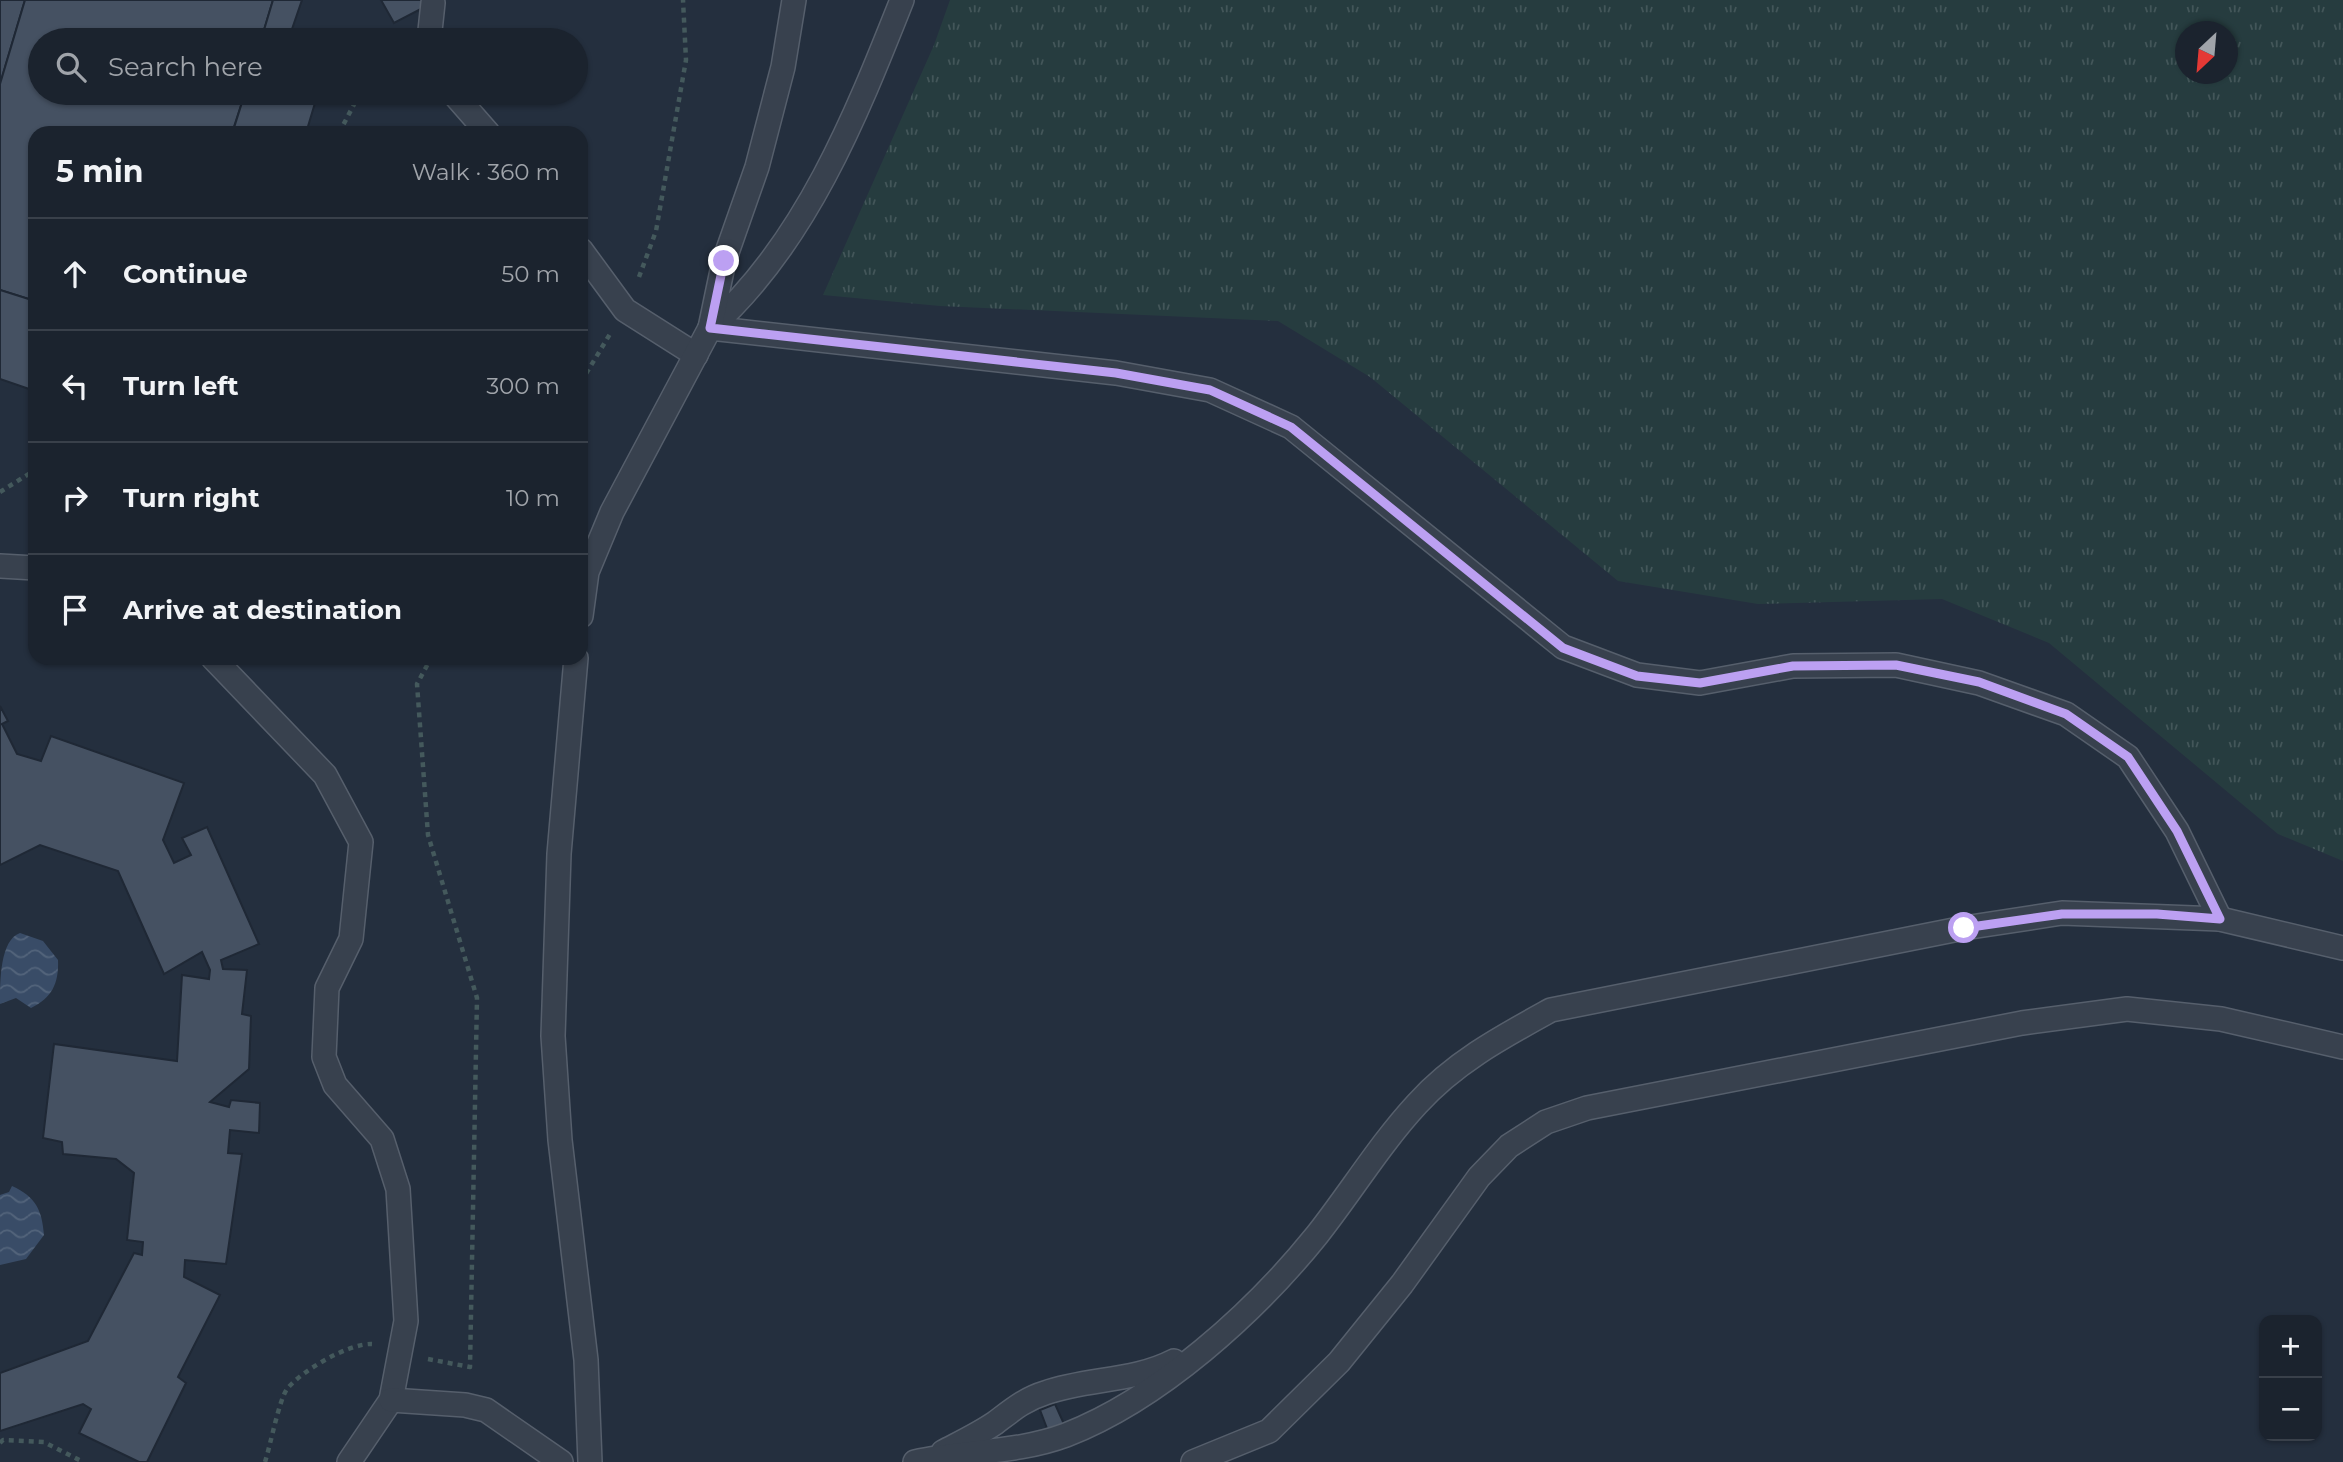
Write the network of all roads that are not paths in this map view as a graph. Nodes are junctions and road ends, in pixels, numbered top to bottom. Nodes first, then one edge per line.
1 (794, 0) edge
2 (902, 0) edge
3 (433, 3) dead end
4 (430, 28) edge
5 (464, 105) edge
6 (482, 126) edge
7 (588, 260) edge
8 (710, 328) junction
9 (696, 355) junction
10 (0, 566) edge
11 (28, 568) edge
12 (588, 570) edge
13 (220, 665) edge
14 (575, 665) edge
15 (2220, 919) junction
16 (2343, 948) edge
17 (2343, 1047) edge
18 (1205, 1346) junction
19 (391, 1401) junction
20 (921, 1460) edge
21 (349, 1462) edge
22 (561, 1462) edge
23 (590, 1462) edge
24 (1193, 1462) edge

1 - 8 lane
2 - 8 lane
3 - 4 lane
5 - 6 lane
7 - 9 lane
8 - 9 lane
8 - 15 lane
9 - 12 lane
10 - 11 lane
13 - 19 lane
14 - 23 lane
15 - 16 lane
15 - 18 lane
17 - 24 lane
18 - 20 lane
18 - 20 lane
19 - 21 lane
19 - 22 lane

